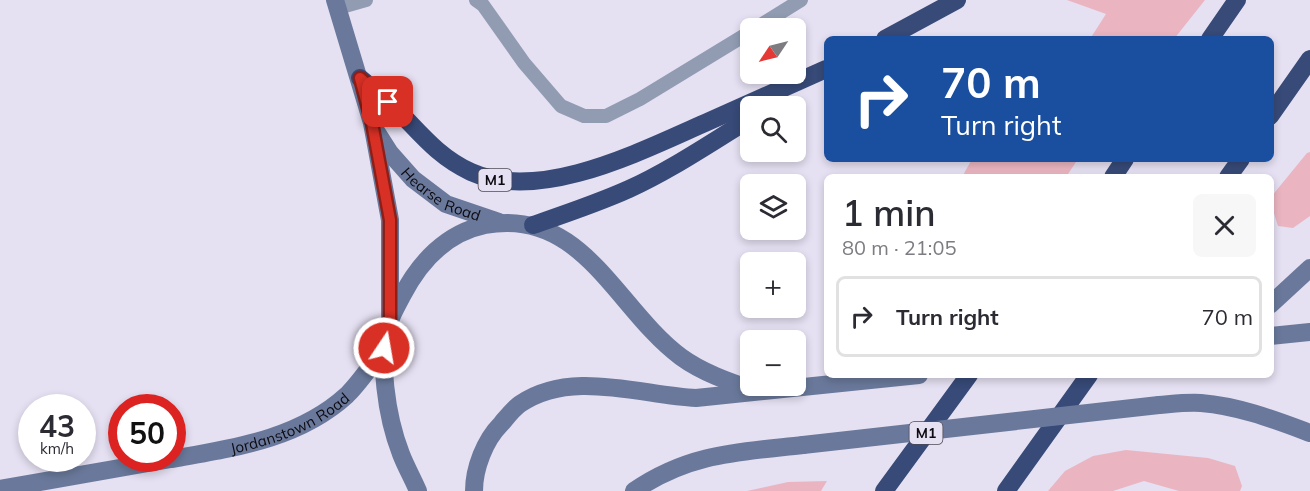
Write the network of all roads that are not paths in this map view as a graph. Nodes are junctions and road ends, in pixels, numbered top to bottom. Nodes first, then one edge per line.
1 (366, 0) edge
2 (476, 0) edge
3 (801, 0) edge
4 (957, 0) edge
5 (1237, 0) edge
6 (337, 4) edge
7 (772, 18) edge
8 (891, 36) edge
9 (1212, 36) edge
10 (740, 38) edge
11 (1310, 59) edge
12 (824, 71) edge
13 (824, 71) edge
14 (360, 78) junction
15 (786, 96) edge
16 (1274, 110) edge
17 (372, 123) junction
18 (740, 125) edge
19 (501, 222) junction
20 (533, 225) junction
21 (1310, 268) edge
22 (1274, 301) edge
23 (390, 320) junction
24 (1310, 332) edge
25 (1274, 336) edge
26 (384, 348) junction
27 (893, 378) edge
28 (967, 378) edge
29 (1087, 378) edge
30 (740, 385) edge
31 (806, 387) edge
32 (740, 393) edge
33 (1310, 434) edge
34 (186, 456) edge
35 (108, 470) edge
36 (0, 489) edge
37 (418, 491) edge
38 (474, 491) edge
39 (634, 491) edge
40 (884, 491) edge
41 (1006, 491) edge

1 - 6 lane
2 - 10 lane
3 - 7 lane
4 - 8 highway
5 - 9 highway
6 - 14 main road, Hearse Road
11 - 16 highway
12 - 14 highway, M1
13 - 15 highway, M1
14 - 17 main road, Hearse Road
17 - 19 main road, Hearse Road
17 - 23 main road, Hearse Road
18 - 20 highway
19 - 20 main road
19 - 23 main road
20 - 30 main road
21 - 22 main road
23 - 26 main road
24 - 25 main road
26 - 34 main road, Jordanstown Road
26 - 37 main road
27 - 31 main road
28 - 40 highway, M1
29 - 41 highway
32 - 38 main road
33 - 39 main road, bridge
35 - 36 main road, Jordanstown Road

